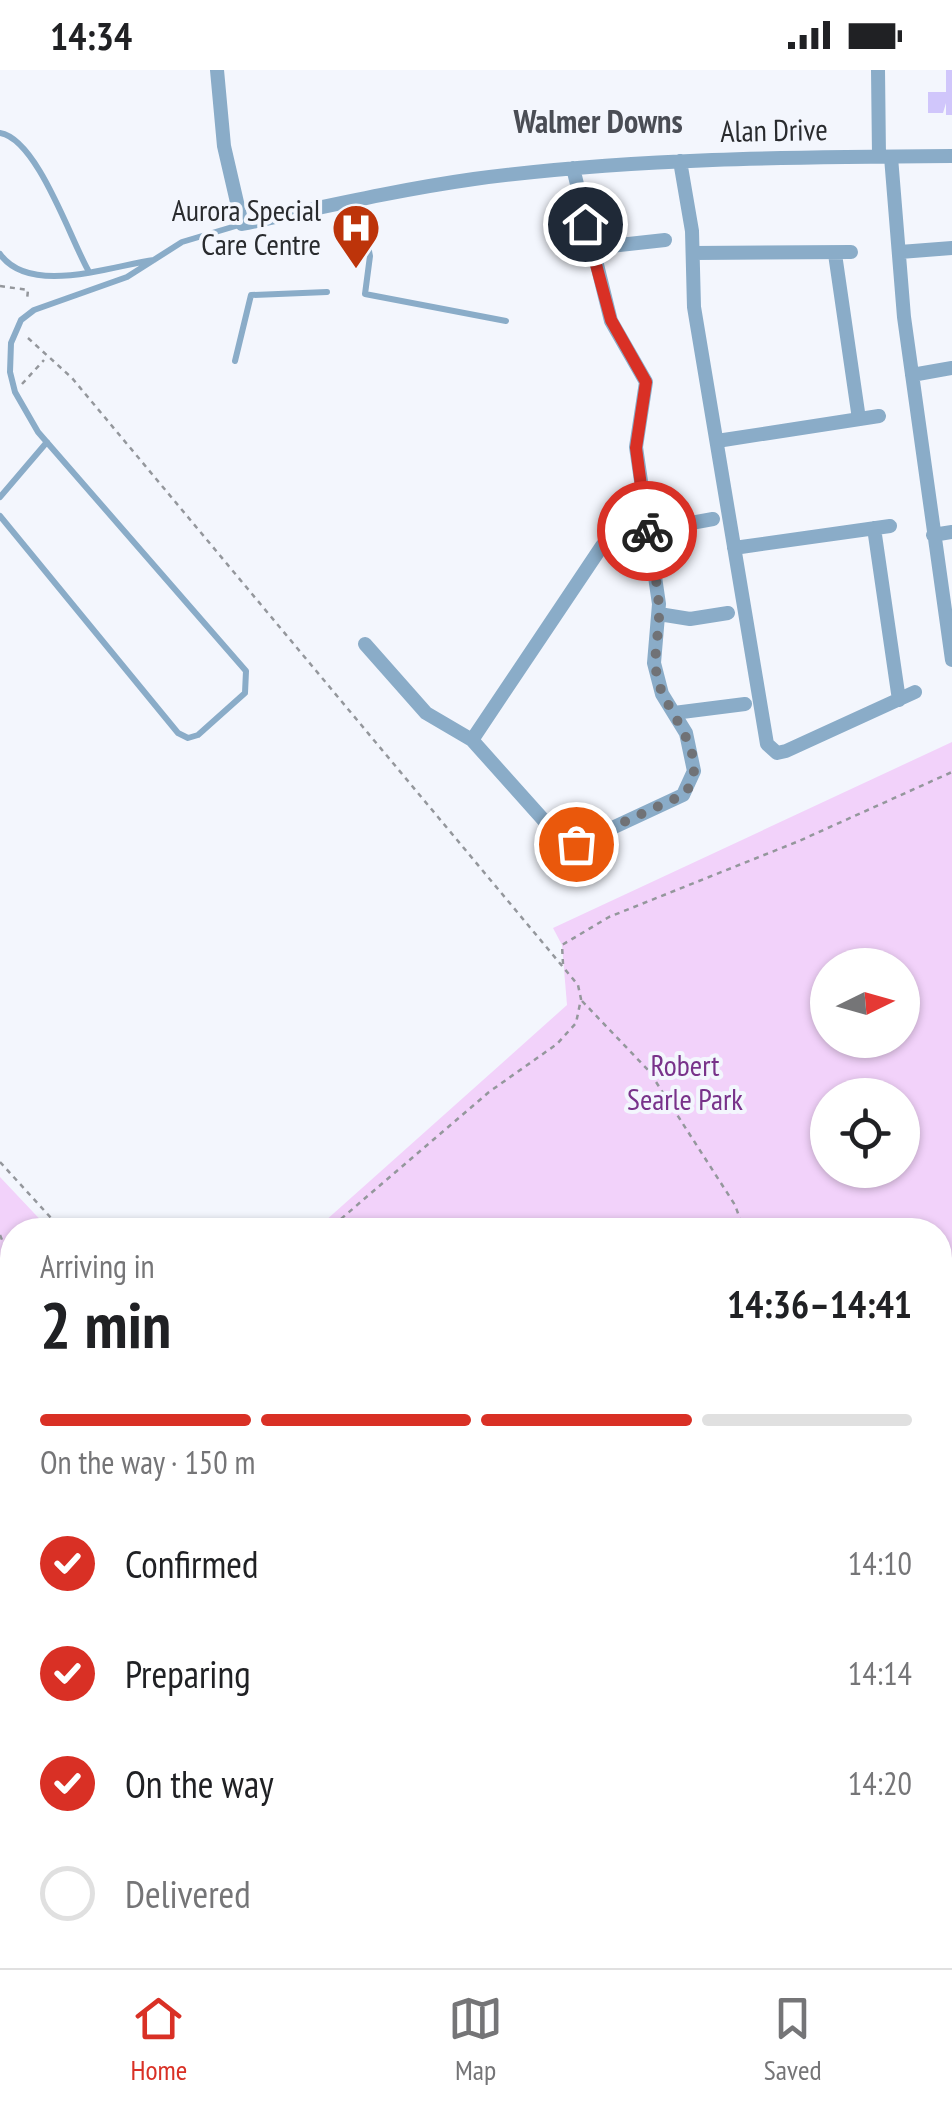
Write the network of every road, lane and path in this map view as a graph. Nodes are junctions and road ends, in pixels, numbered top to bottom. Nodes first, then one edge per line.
1 (217, 70) edge
2 (878, 70) edge
3 (0, 133) edge
4 (885, 156) junction
5 (952, 156) edge
6 (680, 161) junction
7 (574, 168) junction
8 (359, 200) junction
9 (242, 224) junction
10 (665, 240) dead end
11 (592, 248) junction
12 (952, 248) edge
13 (851, 252) dead end
14 (900, 252) junction
15 (693, 253) junction
16 (0, 254) edge
17 (835, 254) junction
18 (155, 260) junction
19 (88, 270) junction
20 (0, 286) edge
21 (327, 292) dead end
22 (27, 314) junction
23 (506, 322) dead end
24 (235, 361) dead end
25 (952, 368) edge
26 (912, 375) junction
27 (879, 416) dead end
28 (860, 419) junction
29 (717, 441) junction
30 (47, 442) junction
31 (0, 497) edge
32 (0, 516) edge
33 (712, 519) dead end
34 (890, 526) dead end
35 (874, 528) junction
36 (647, 530) junction
37 (952, 532) edge
38 (933, 535) junction
39 (734, 548) junction
40 (728, 613) dead end
41 (660, 614) junction
42 (364, 644) dead end
43 (952, 660) edge
44 (915, 692) dead end
45 (899, 700) junction
46 (745, 704) dead end
47 (674, 713) junction
48 (472, 740) junction
49 (952, 772) edge
50 (563, 965) junction
51 (582, 1000) junction
52 (0, 1162) edge
53 (51, 1218) edge
54 (342, 1218) edge
55 (740, 1218) edge

1 - 9 street
2 - 4 street
3 - 19 lane
4 - 5 street, Alan Drive
4 - 6 street, Alan Drive
4 - 14 street
6 - 7 street, Alan Drive
6 - 15 street
7 - 8 street, Alan Drive
7 - 11 street
8 - 9 street, Alan Drive
8 - 23 lane
9 - 18 lane
10 - 11 street
11 - 36 street
12 - 14 street
13 - 17 street
14 - 26 street
15 - 17 street
15 - 29 street
16 - 19 lane
17 - 28 street
18 - 19 lane
18 - 22 lane
20 - 22 path
21 - 24 lane
22 - 30 lane
22 - 50 path
25 - 26 street
26 - 38 street
27 - 28 street
28 - 29 street
29 - 39 street
30 - 31 lane
30 - 32 lane
33 - 36 street
34 - 35 street
35 - 39 street
35 - 45 street
36 - 41 street
36 - 48 street
37 - 38 street
38 - 43 street
39 - 45 street
40 - 41 street
41 - 47 street
42 - 48 street
44 - 45 street
46 - 47 street
47 - 48 street
49 - 50 path
50 - 51 path
51 - 54 path
51 - 55 path
52 - 53 path

